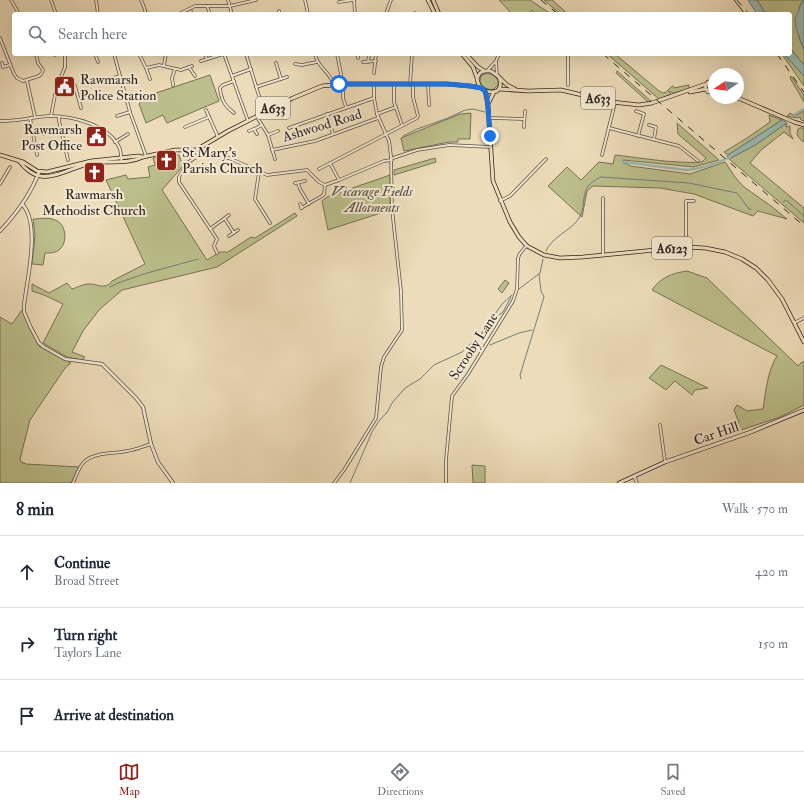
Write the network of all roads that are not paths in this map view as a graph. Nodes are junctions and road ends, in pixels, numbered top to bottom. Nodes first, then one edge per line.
1 (11, 0) edge
2 (51, 0) edge
3 (96, 0) edge
4 (141, 0) edge
5 (228, 0) edge
6 (256, 0) edge
7 (305, 0) edge
8 (354, 0) edge
9 (390, 0) edge
10 (428, 0) edge
11 (433, 0) edge
12 (339, 2) dead end
13 (207, 6) junction
14 (230, 6) junction
15 (191, 11) dead end
16 (18, 12) edge
17 (55, 12) edge
18 (98, 12) edge
19 (145, 12) edge
20 (182, 12) edge
21 (188, 12) edge
22 (209, 12) edge
23 (232, 12) edge
24 (308, 12) edge
25 (355, 12) edge
26 (387, 12) edge
27 (434, 12) edge
28 (438, 12) edge
29 (0, 38) edge
30 (1, 43) edge
31 (36, 56) edge
32 (66, 56) edge
33 (96, 56) edge
34 (115, 56) edge
35 (140, 56) edge
36 (166, 56) edge
37 (206, 56) edge
38 (217, 56) edge
39 (225, 56) edge
40 (247, 56) edge
41 (315, 56) edge
42 (337, 56) edge
43 (369, 56) edge
44 (376, 56) edge
45 (412, 56) edge
46 (464, 56) edge
47 (468, 56) edge
48 (498, 56) edge
49 (568, 56) edge
50 (207, 59) junction
51 (201, 61) dead end
52 (376, 61) junction
53 (496, 61) junction
54 (98, 62) dead end
55 (316, 62) junction
56 (362, 62) dead end
57 (368, 62) junction
58 (2, 63) dead end
59 (276, 63) dead end
60 (295, 64) dead end
61 (10, 65) junction
62 (164, 65) junction
63 (146, 68) junction
64 (175, 69) junction
65 (251, 69) junction
66 (486, 71) junction
67 (374, 74) dead end
68 (120, 76) junction
69 (195, 76) dead end
70 (232, 76) junction
71 (498, 76) junction
72 (288, 77) dead end
73 (61, 78) junction
74 (150, 79) dead end
75 (281, 79) junction
76 (106, 80) dead end
77 (478, 80) junction
78 (27, 81) junction
79 (234, 81) junction
80 (332, 84) junction
81 (343, 84) junction
82 (374, 84) junction
83 (428, 84) junction
84 (706, 84) joint
85 (173, 85) dead end
86 (394, 85) junction
87 (412, 85) junction
88 (568, 85) dead end
89 (256, 86) junction
90 (470, 86) junction
91 (481, 88) junction
92 (706, 89) joint
93 (498, 90) junction
94 (516, 90) junction
95 (485, 91) junction
96 (494, 92) junction
97 (678, 94) junction
98 (374, 98) junction
99 (744, 100) edge
100 (615, 103) junction
101 (430, 105) dead end
102 (488, 105) junction
103 (346, 107) junction
104 (396, 107) junction
105 (81, 108) dead end
106 (206, 110) dead end
107 (525, 111) dead end
108 (130, 112) junction
109 (636, 112) dead end
110 (234, 113) dead end
111 (264, 114) junction
112 (327, 114) junction
113 (376, 114) junction
114 (51, 116) junction
115 (117, 116) dead end
116 (36, 117) junction
117 (59, 117) junction
118 (209, 117) junction
119 (257, 117) junction
120 (30, 118) junction
121 (378, 118) junction
122 (488, 118) junction
123 (524, 119) junction
124 (0, 121) edge
125 (248, 121) junction
126 (262, 125) junction
127 (402, 125) junction
128 (650, 125) dead end
129 (804, 125) edge
130 (185, 127) dead end
131 (524, 127) dead end
132 (289, 128) dead end
133 (609, 128) junction
134 (254, 129) junction
135 (249, 131) dead end
136 (276, 131) dead end
137 (33, 134) junction
138 (44, 134) dead end
139 (128, 134) dead end
140 (257, 134) dead end
141 (334, 134) junction
142 (385, 134) junction
143 (268, 135) junction
144 (638, 136) junction
145 (218, 137) junction
146 (654, 139) junction
147 (116, 142) junction
148 (491, 147) junction
149 (196, 150) junction
150 (272, 150) junction
151 (0, 155) edge
152 (37, 155) dead end
153 (602, 155) dead end
154 (198, 156) junction
155 (144, 157) junction
156 (275, 159) dead end
157 (393, 159) junction
158 (546, 159) dead end
159 (68, 160) dead end
160 (121, 160) junction
161 (698, 161) dead end
162 (330, 163) junction
163 (10, 167) dead end
164 (319, 169) dead end
165 (259, 172) junction
166 (39, 174) junction
167 (339, 180) junction
168 (305, 181) dead end
169 (295, 183) dead end
170 (298, 183) junction
171 (0, 184) edge
172 (325, 185) junction
173 (603, 198) dead end
174 (500, 201) junction
175 (694, 201) dead end
176 (22, 204) junction
177 (300, 204) dead end
178 (309, 204) junction
179 (229, 215) dead end
180 (225, 218) junction
181 (270, 223) dead end
182 (210, 228) junction
183 (238, 230) dead end
184 (0, 231) edge
185 (234, 233) junction
186 (230, 236) dead end
187 (527, 246) junction
188 (686, 246) junction
189 (217, 252) dead end
190 (604, 255) junction
191 (804, 318) edge
192 (794, 323) junction
193 (804, 342) edge
194 (804, 410) edge
195 (660, 425) dead end
196 (151, 444) junction
197 (665, 462) junction
198 (634, 476) junction
199 (73, 483) edge
200 (173, 483) edge
201 (334, 483) edge
202 (446, 483) edge
203 (619, 483) edge
204 (637, 483) edge

1 - 16 street
2 - 17 street
3 - 18 street
4 - 19 street
5 - 14 street
6 - 14 street
7 - 24 street
8 - 12 street
8 - 25 street
9 - 26 street
10 - 27 main road
11 - 28 main road
13 - 14 street
13 - 20 street
13 - 22 street
14 - 23 street
15 - 21 street
29 - 30 street
30 - 61 street
31 - 78 street
32 - 73 street
33 - 54 street
34 - 68 street
35 - 63 street
36 - 62 street
37 - 50 street
38 - 50 street
39 - 70 street
40 - 65 street
41 - 55 street
42 - 81 street
43 - 57 street
44 - 52 street
45 - 87 street
46 - 77 main road
47 - 66 main road
48 - 53 street
49 - 88 street
50 - 51 street
52 - 57 street
52 - 67 street
53 - 66 street
53 - 71 street
55 - 60 street
55 - 80 street
56 - 57 street
58 - 61 street
59 - 75 street
61 - 78 street
62 - 63 street
62 - 64 street
63 - 74 street
64 - 69 street
64 - 85 street
65 - 70 street
65 - 89 street
66 - 71 main road
66 - 77 main road
68 - 76 street
68 - 108 street
70 - 79 street
71 - 93 main road
71 - 94 main road
72 - 75 street
73 - 105 street
73 - 114 street
75 - 89 street
77 - 90 main road
77 - 91 main road, A633
78 - 116 street
79 - 110 street
79 - 125 street
80 - 81 main road, A633
80 - 111 main road, A633
81 - 82 main road, A633
81 - 103 street
82 - 86 main road, A633
82 - 98 street
83 - 87 main road, A633
83 - 90 main road, A633
83 - 101 street
84 - 92 main road
84 - 97 main road, A633
86 - 87 main road, A633
86 - 104 street
87 - 127 street
89 - 111 street
90 - 91 main road, A633
91 - 95 main road, A633
92 - 97 main road, A633
93 - 94 main road, A633
93 - 96 main road, A633
94 - 100 main road, A633
95 - 96 main road
95 - 102 main road, A6123
96 - 102 main road, A6123
97 - 100 main road, A633
98 - 103 street
98 - 113 street
99 - 129 main road
100 - 133 street
102 - 122 main road, A6123
103 - 112 street
104 - 113 street
104 - 127 street
106 - 118 street
107 - 123 street
108 - 115 street
108 - 155 street
109 - 144 street
111 - 119 main road, A633
112 - 132 street
112 - 141 street
113 - 121 street
114 - 116 street
114 - 117 street
116 - 120 street
117 - 147 street
117 - 159 street
118 - 130 street
118 - 145 street
119 - 125 main road, A633
119 - 126 street
120 - 124 street
120 - 137 street
121 - 141 street, Ashwood Road
121 - 142 street
122 - 123 street
122 - 148 main road, A6123
123 - 131 street
125 - 145 main road, A633
126 - 134 street
126 - 143 street
127 - 142 street
128 - 146 street
133 - 144 street
133 - 153 street
134 - 135 street
134 - 140 street
136 - 143 street
137 - 138 street
137 - 152 street
139 - 147 street
141 - 150 street, Ashwood Road
142 - 157 street
142 - 162 street
143 - 150 street
144 - 146 street
145 - 149 main road, A633
146 - 161 street
147 - 160 street
148 - 157 street
148 - 174 main road, A6123
149 - 154 street
149 - 155 main road
150 - 156 street
151 - 166 main road
154 - 165 street
154 - 182 street
155 - 160 main road
157 - 167 street
157 - 201 street
158 - 174 street
160 - 166 main road
162 - 164 street
162 - 167 street
163 - 171 street
165 - 172 street
165 - 181 street
166 - 176 street
167 - 172 street
168 - 170 street
169 - 170 street
170 - 178 street
172 - 178 street
173 - 190 street
174 - 187 main road, A6123
175 - 188 street
176 - 184 street
176 - 196 street
177 - 178 street
179 - 180 street
180 - 182 street
180 - 185 street
182 - 189 street
183 - 185 street
185 - 186 street
187 - 190 main road, A6123
187 - 202 street, Scrooby Lane
188 - 190 main road, A6123
188 - 192 main road, A6123
191 - 192 street
192 - 193 main road, A6123
194 - 197 main road, Car Hill
195 - 197 street
196 - 199 street
196 - 200 street
197 - 198 main road, Car Hill
198 - 203 main road, Car Hill
198 - 204 street

